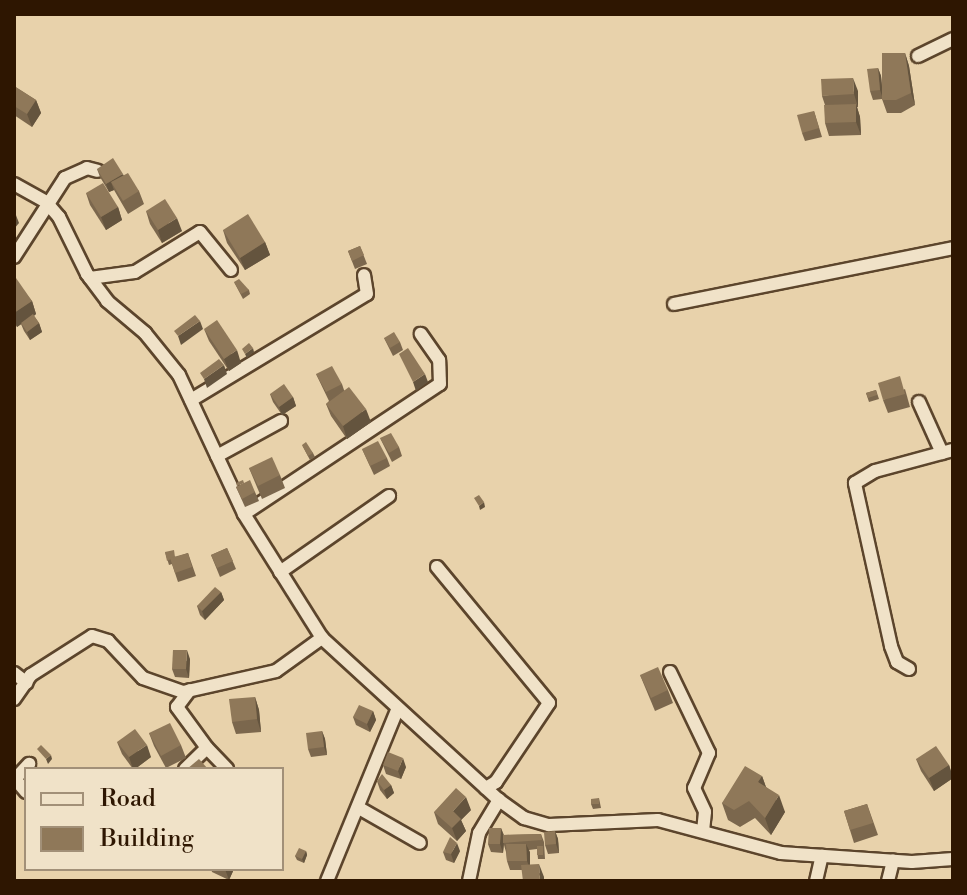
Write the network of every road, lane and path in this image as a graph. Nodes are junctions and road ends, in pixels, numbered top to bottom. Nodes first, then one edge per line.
1 (953, 39) edge
2 (918, 56) dead end
3 (98, 171) edge
4 (14, 184) edge
5 (46, 202) junction
6 (953, 248) edge
7 (14, 257) edge
8 (231, 270) dead end
9 (364, 275) dead end
10 (90, 278) junction
11 (674, 304) dead end
12 (421, 334) dead end
13 (191, 400) junction
14 (919, 402) dead end
15 (281, 421) dead end
16 (948, 451) edge
17 (217, 456) junction
18 (389, 496) dead end
19 (244, 514) junction
20 (437, 567) dead end
21 (280, 572) junction
22 (322, 638) junction
23 (909, 669) dead end
24 (670, 672) dead end
25 (14, 673) edge
26 (27, 683) junction
27 (190, 690) junction
28 (14, 699) edge
29 (397, 710) junction
30 (207, 748) junction
31 (29, 764) dead end
32 (26, 767) edge
33 (187, 767) edge
34 (225, 767) edge
35 (24, 769) edge
36 (486, 788) junction
37 (24, 790) edge
38 (499, 800) junction
39 (359, 808) junction
40 (703, 830) junction
41 (420, 843) dead end
42 (822, 856) junction
43 (953, 859) edge
44 (893, 861) junction
45 (330, 880) edge
46 (469, 881) edge
47 (816, 881) edge
48 (888, 881) edge

1 - 2 street
3 - 5 street
4 - 5 street
5 - 7 street
5 - 10 street
6 - 11 street
8 - 10 street
9 - 13 street
10 - 13 street
12 - 19 street
13 - 17 street
14 - 16 street
15 - 17 street
16 - 23 street
17 - 19 street
18 - 21 street
19 - 21 street
20 - 36 street
21 - 22 street
22 - 27 street
22 - 29 street
24 - 40 street
25 - 26 street
26 - 27 street
26 - 28 street
27 - 30 street
29 - 36 street
29 - 39 street
30 - 33 street
30 - 34 street
31 - 32 street
35 - 37 street
36 - 38 street
38 - 40 street
38 - 46 street
39 - 41 street
39 - 45 street
40 - 42 street
42 - 44 street
42 - 47 street
43 - 44 street
44 - 48 street

